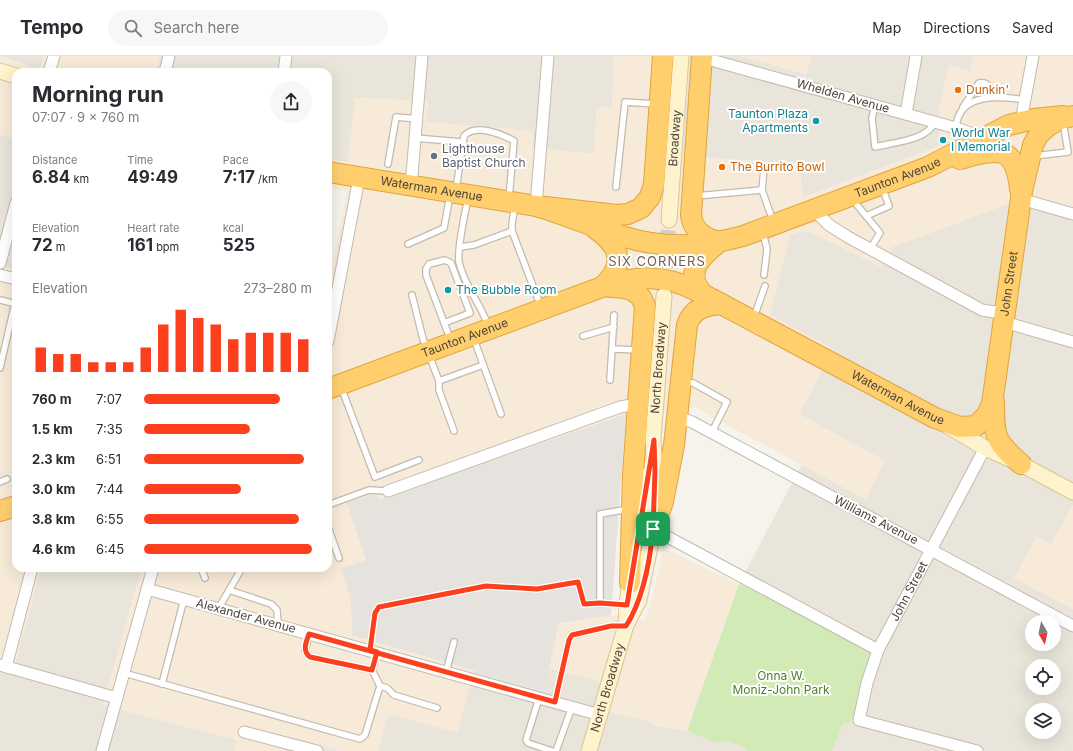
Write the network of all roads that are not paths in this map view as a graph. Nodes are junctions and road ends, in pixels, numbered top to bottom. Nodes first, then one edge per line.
1 (54, 56) edge
2 (169, 56) edge
3 (286, 56) edge
4 (422, 56) edge
5 (548, 56) edge
6 (663, 56) edge
7 (681, 56) edge
8 (916, 56) edge
9 (1034, 56) edge
10 (702, 58) edge
11 (50, 68) edge
12 (166, 68) edge
13 (284, 68) edge
14 (0, 71) edge
15 (12, 75) edge
16 (994, 96) junction
17 (1025, 100) junction
18 (660, 104) junction
19 (875, 105) junction
20 (960, 113) junction
21 (906, 114) junction
22 (1068, 117) edge
23 (417, 119) junction
24 (1021, 121) junction
25 (935, 122) junction
26 (956, 128) junction
27 (415, 138) junction
28 (984, 138) junction
29 (462, 142) junction
30 (1031, 157) junction
31 (388, 164) dead end
32 (928, 167) junction
33 (764, 168) dead end
34 (332, 173) edge
35 (359, 178) junction
36 (882, 184) junction
37 (411, 186) junction
38 (616, 187) dead end
39 (762, 190) junction
40 (458, 194) junction
41 (692, 195) junction
42 (850, 196) junction
43 (1021, 199) junction
44 (512, 203) junction
45 (536, 206) junction
46 (813, 210) junction
47 (1073, 214) edge
48 (866, 216) junction
49 (12, 218) edge
50 (669, 220) tunnel mouth
51 (589, 224) junction
52 (768, 226) junction
53 (512, 231) junction
54 (719, 242) junction
55 (408, 244) dead end
56 (460, 247) junction
57 (870, 249) junction
58 (0, 263) edge
59 (764, 275) dead end
60 (0, 277) edge
61 (12, 278) edge
62 (765, 286) dead end
63 (602, 287) junction
64 (702, 293) junction
65 (412, 295) dead end
66 (664, 296) tunnel mouth
67 (0, 300) edge
68 (12, 303) edge
69 (722, 304) junction
70 (542, 309) junction
71 (614, 315) dead end
72 (1005, 315) junction
73 (12, 320) edge
74 (332, 320) edge
75 (753, 321) junction
76 (444, 323) junction
77 (614, 327) junction
78 (481, 332) junction
79 (583, 336) dead end
80 (1073, 342) edge
81 (452, 343) junction
82 (613, 348) junction
83 (642, 351) junction
84 (428, 352) junction
85 (483, 365) junction
86 (0, 368) edge
87 (610, 380) dead end
88 (439, 381) junction
89 (681, 382) junction
90 (332, 383) edge
91 (994, 392) junction
92 (637, 404) junction
93 (502, 414) dead end
94 (678, 417) junction
95 (935, 418) junction
96 (454, 431) dead end
97 (712, 432) junction
98 (654, 440) junction
99 (984, 448) junction
100 (419, 460) dead end
101 (1021, 464) junction
102 (7, 479) dead end
103 (0, 482) edge
104 (388, 491) joint
105 (1073, 492) edge
106 (332, 503) edge
107 (632, 508) junction
108 (653, 529) junction
109 (332, 538) edge
110 (931, 549) junction
111 (339, 558) dead end
112 (31, 572) edge
113 (152, 572) edge
114 (203, 572) edge
115 (240, 572) edge
116 (205, 578) dead end
117 (630, 583) junction
118 (147, 589) junction
119 (229, 590) junction
120 (184, 600) junction
121 (600, 603) junction
122 (627, 605) junction
123 (218, 609) junction
124 (278, 625) junction
125 (626, 626) junction
126 (1073, 626) edge
127 (309, 634) junction
128 (454, 642) dead end
129 (878, 650) junction
130 (374, 651) junction
131 (3, 666) edge
132 (372, 670) junction
133 (446, 672) junction
134 (124, 673) junction
135 (162, 684) junction
136 (380, 686) junction
137 (117, 698) junction
138 (539, 698) junction
139 (555, 702) junction
140 (572, 707) junction
141 (437, 708) dead end
142 (600, 715) junction
143 (244, 732) dead end
144 (102, 751) edge
145 (317, 751) edge
146 (552, 751) edge
147 (556, 751) edge
148 (589, 751) edge
149 (977, 751) edge

1 - 11 street
2 - 12 street
3 - 13 street
4 - 23 street
5 - 45 street
6 - 18 highway
7 - 50 main road, Broadway
8 - 21 street
9 - 17 street
10 - 19 street, Whelden Avenue
10 - 41 highway
14 - 15 main road
16 - 17 lane
16 - 20 lane
16 - 20 lane
17 - 24 street
18 - 38 lane
18 - 45 highway
19 - 21 street, Whelden Avenue
19 - 25 lane
20 - 26 lane
21 - 25 street, Whelden Avenue
22 - 24 highway, Taunton Avenue
22 - 30 highway, John Street
22 - 30 lane
23 - 27 street
23 - 31 lane
24 - 28 highway, Taunton Avenue
25 - 26 street, Whelden Avenue
26 - 28 street, Whelden Avenue
27 - 29 lane
27 - 37 street
28 - 32 highway, Taunton Avenue
29 - 40 lane
29 - 44 lane
30 - 43 highway, John Street
32 - 36 highway, Taunton Avenue
32 - 43 highway
33 - 39 lane
34 - 35 highway, Waterman Avenue
35 - 37 highway, Waterman Avenue
35 - 74 street
36 - 42 highway, Taunton Avenue
36 - 48 lane
37 - 40 highway, Waterman Avenue
39 - 41 lane
39 - 52 lane
40 - 44 highway, Waterman Avenue
40 - 55 lane
40 - 56 lane
41 - 54 highway
42 - 46 highway, Taunton Avenue
42 - 48 lane
43 - 47 street
43 - 72 highway, John Street
44 - 45 highway, Waterman Avenue
44 - 53 lane
45 - 51 highway
46 - 52 highway, Taunton Avenue
46 - 57 street
48 - 57 lane
49 - 58 street
51 - 54 highway
51 - 63 highway
52 - 54 highway, Taunton Avenue
52 - 59 lane
53 - 56 lane
53 - 70 lane
54 - 64 highway
56 - 78 lane
57 - 72 street
60 - 61 street
62 - 75 lane
63 - 64 highway, Taunton Avenue
63 - 70 highway, Taunton Avenue
63 - 83 highway
64 - 69 highway, Waterman Avenue
65 - 84 lane
66 - 98 main road, North Broadway
67 - 68 lane
69 - 75 highway, Waterman Avenue
69 - 89 highway
70 - 78 highway, Taunton Avenue
71 - 77 lane
72 - 80 street
72 - 91 highway, John Street
73 - 86 lane
75 - 95 highway, Waterman Avenue
76 - 76 lane
76 - 81 lane
77 - 79 lane
77 - 82 lane
78 - 81 highway, Taunton Avenue
78 - 85 lane
81 - 84 highway, Taunton Avenue
82 - 83 lane
82 - 87 lane
83 - 92 highway
84 - 88 lane
84 - 90 highway, Taunton Avenue
85 - 88 lane
85 - 93 lane
88 - 96 lane
89 - 94 highway
89 - 97 lane
90 - 100 lane
91 - 95 highway, John Street
91 - 101 highway
92 - 104 street
92 - 107 highway
94 - 97 street, Williams Avenue
94 - 108 highway
95 - 99 main road, Waterman Avenue
97 - 110 street, Williams Avenue
98 - 108 main road
98 - 117 main road
99 - 101 main road, Waterman Avenue
99 - 110 street, John Street
101 - 105 main road, Waterman Avenue
102 - 103 lane
104 - 106 lane
107 - 117 highway
107 - 121 lane
108 - 125 main road
108 - 129 street
109 - 111 lane
110 - 126 street, Williams Avenue
110 - 129 street, John Street
112 - 131 street
113 - 118 street
114 - 116 lane
115 - 119 lane
117 - 122 main road
118 - 120 street, Alexander Avenue
118 - 134 street
119 - 123 lane
119 - 124 lane
120 - 123 street, Alexander Avenue
120 - 135 lane
121 - 122 lane
121 - 130 lane
122 - 125 main road
123 - 124 street, Alexander Avenue
124 - 127 street, Alexander Avenue
125 - 139 lane
125 - 142 main road, North Broadway
127 - 130 street, Alexander Avenue
127 - 132 lane
128 - 133 lane
129 - 149 street, John Street
130 - 132 lane
130 - 133 street, Alexander Avenue
131 - 137 street
132 - 136 lane
133 - 138 street, Alexander Avenue
134 - 135 lane
134 - 137 street
135 - 136 lane
136 - 141 lane
137 - 144 street
138 - 139 street, Alexander Avenue
138 - 146 lane
139 - 140 street, Alexander Avenue
140 - 142 street, Alexander Avenue
140 - 147 lane
142 - 148 main road, North Broadway
143 - 145 street

